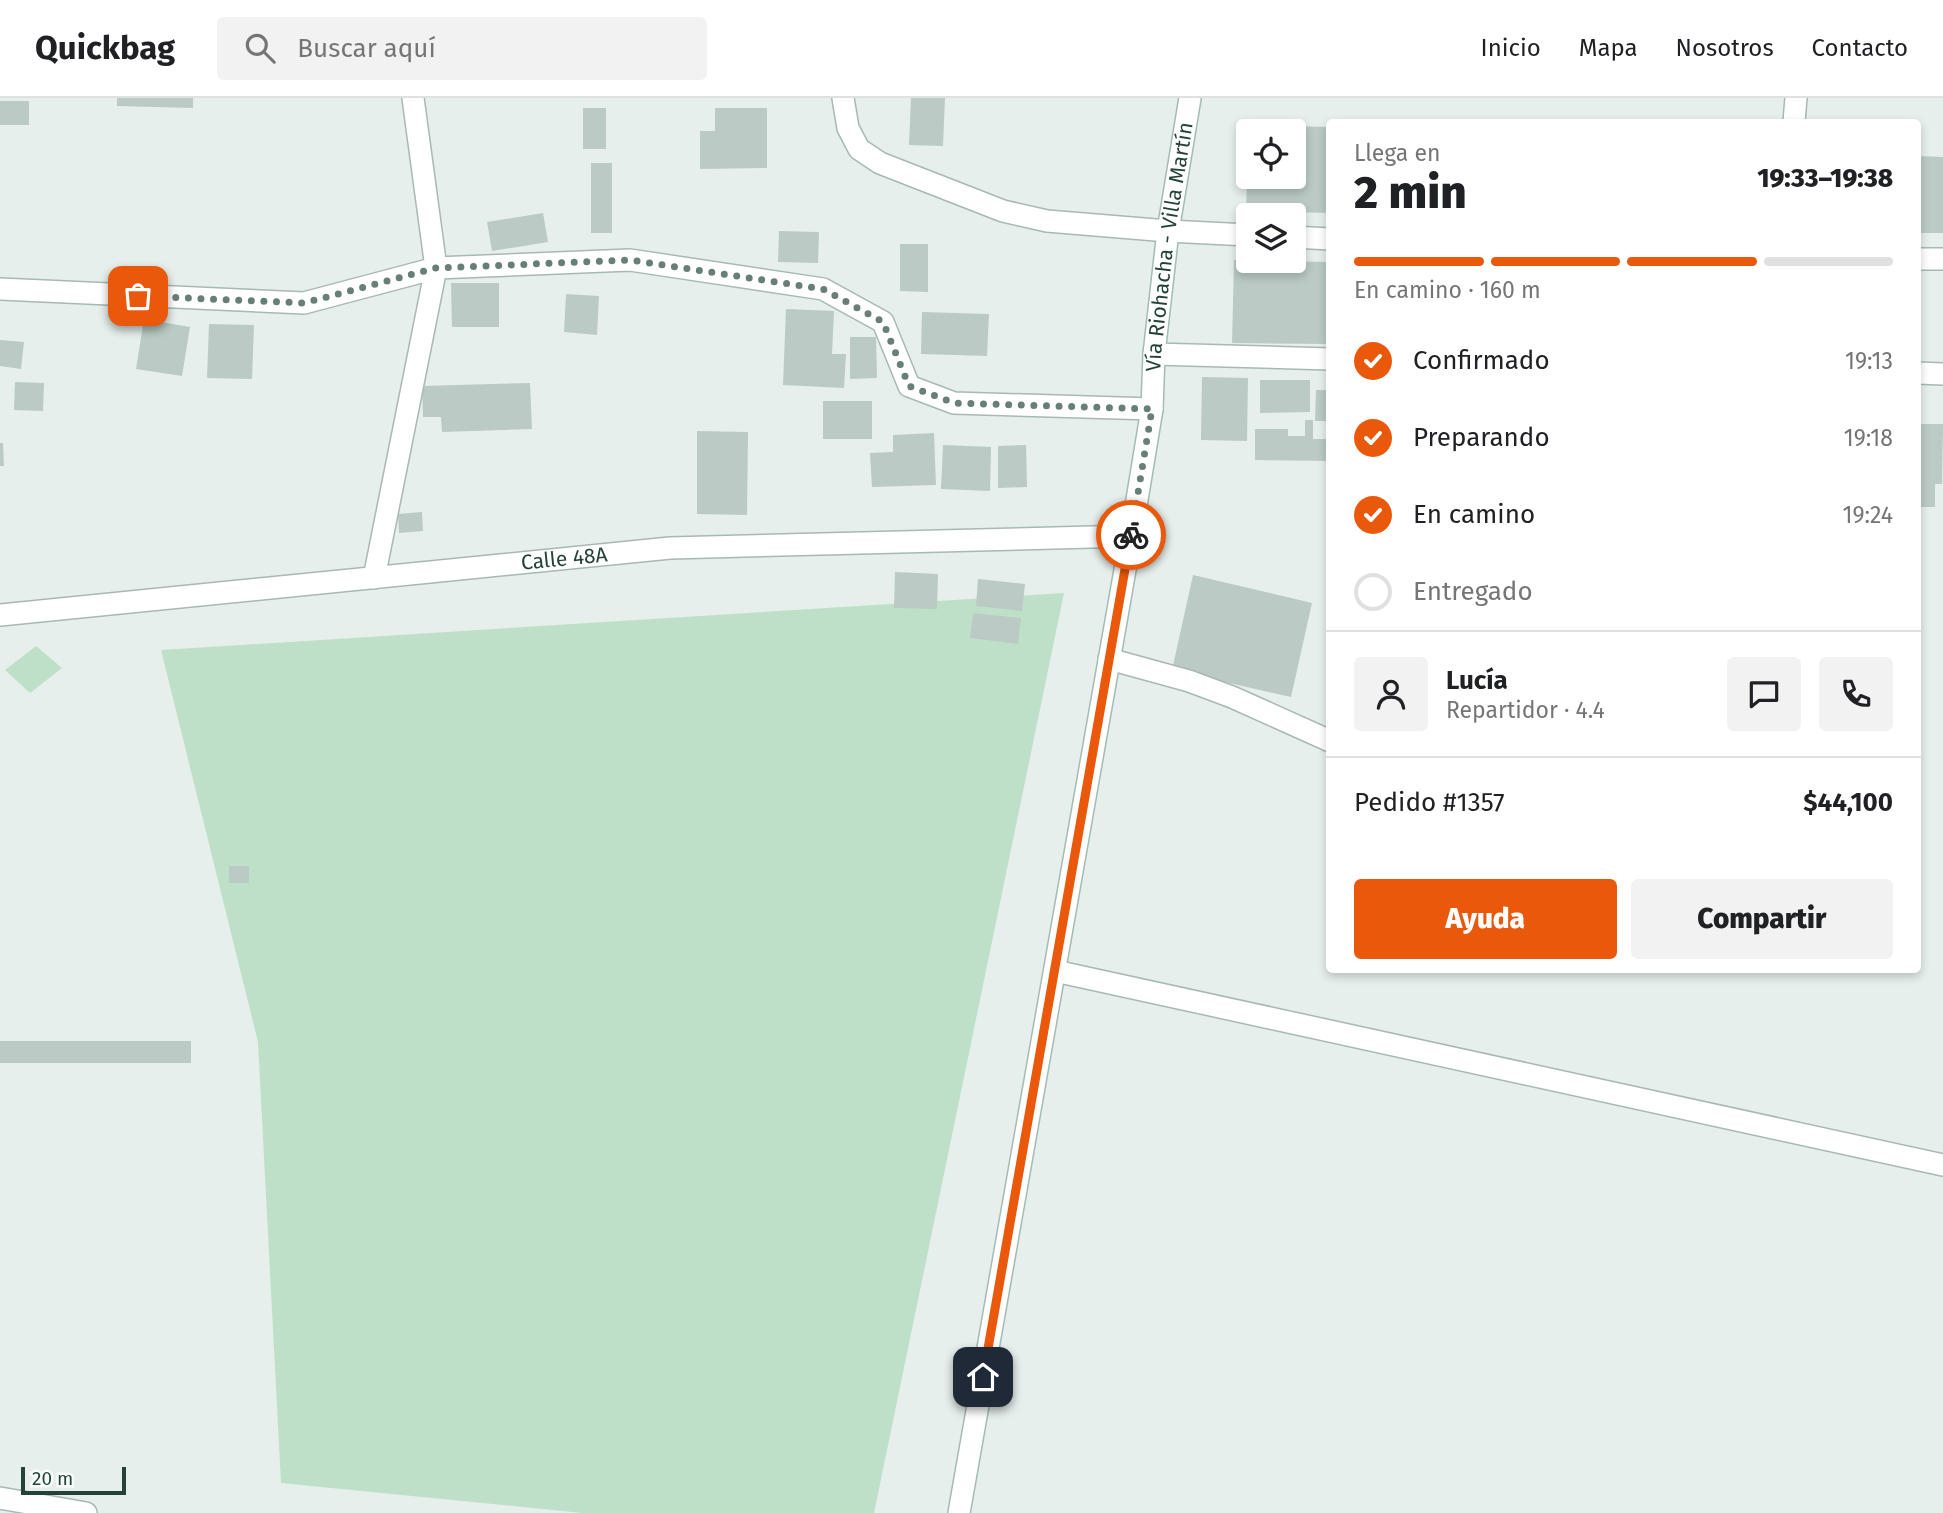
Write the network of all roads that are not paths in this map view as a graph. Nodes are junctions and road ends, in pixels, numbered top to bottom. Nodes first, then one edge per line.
1 (413, 98) edge
2 (843, 98) edge
3 (1189, 98) edge
4 (1796, 98) edge
5 (1794, 119) edge
6 (1168, 231) junction
7 (1236, 234) edge
8 (1306, 238) edge
9 (1326, 239) edge
10 (1921, 259) edge
11 (1943, 259) edge
12 (436, 268) junction
13 (0, 289) edge
14 (1154, 354) junction
15 (1326, 359) edge
16 (1921, 373) edge
17 (1943, 374) edge
18 (1152, 409) junction
19 (1131, 536) junction
20 (374, 578) junction
21 (0, 615) edge
22 (1110, 659) junction
23 (1326, 739) edge
24 (1055, 971) junction
25 (1943, 1165) edge
26 (0, 1498) edge
27 (86, 1513) edge
28 (959, 1513) edge

1 - 12 street
2 - 6 street
3 - 6 street, Vía Riohacha - Villa Martín
4 - 5 street
6 - 7 street
6 - 14 street, Vía Riohacha - Villa Martín
8 - 9 street
10 - 11 street
12 - 13 street
12 - 18 street
12 - 20 street
14 - 15 street
14 - 18 street, Vía Riohacha - Villa Martín
16 - 17 street
18 - 19 street, Vía Riohacha - Villa Martín
19 - 20 street, Calle 48A
19 - 22 street, Vía Riohacha - Villa Martín
20 - 21 street, Calle 48A
22 - 23 street
22 - 24 street, Vía Riohacha - Villa Martín
24 - 25 street
24 - 28 street, Vía Riohacha - Villa Martín
26 - 27 street

